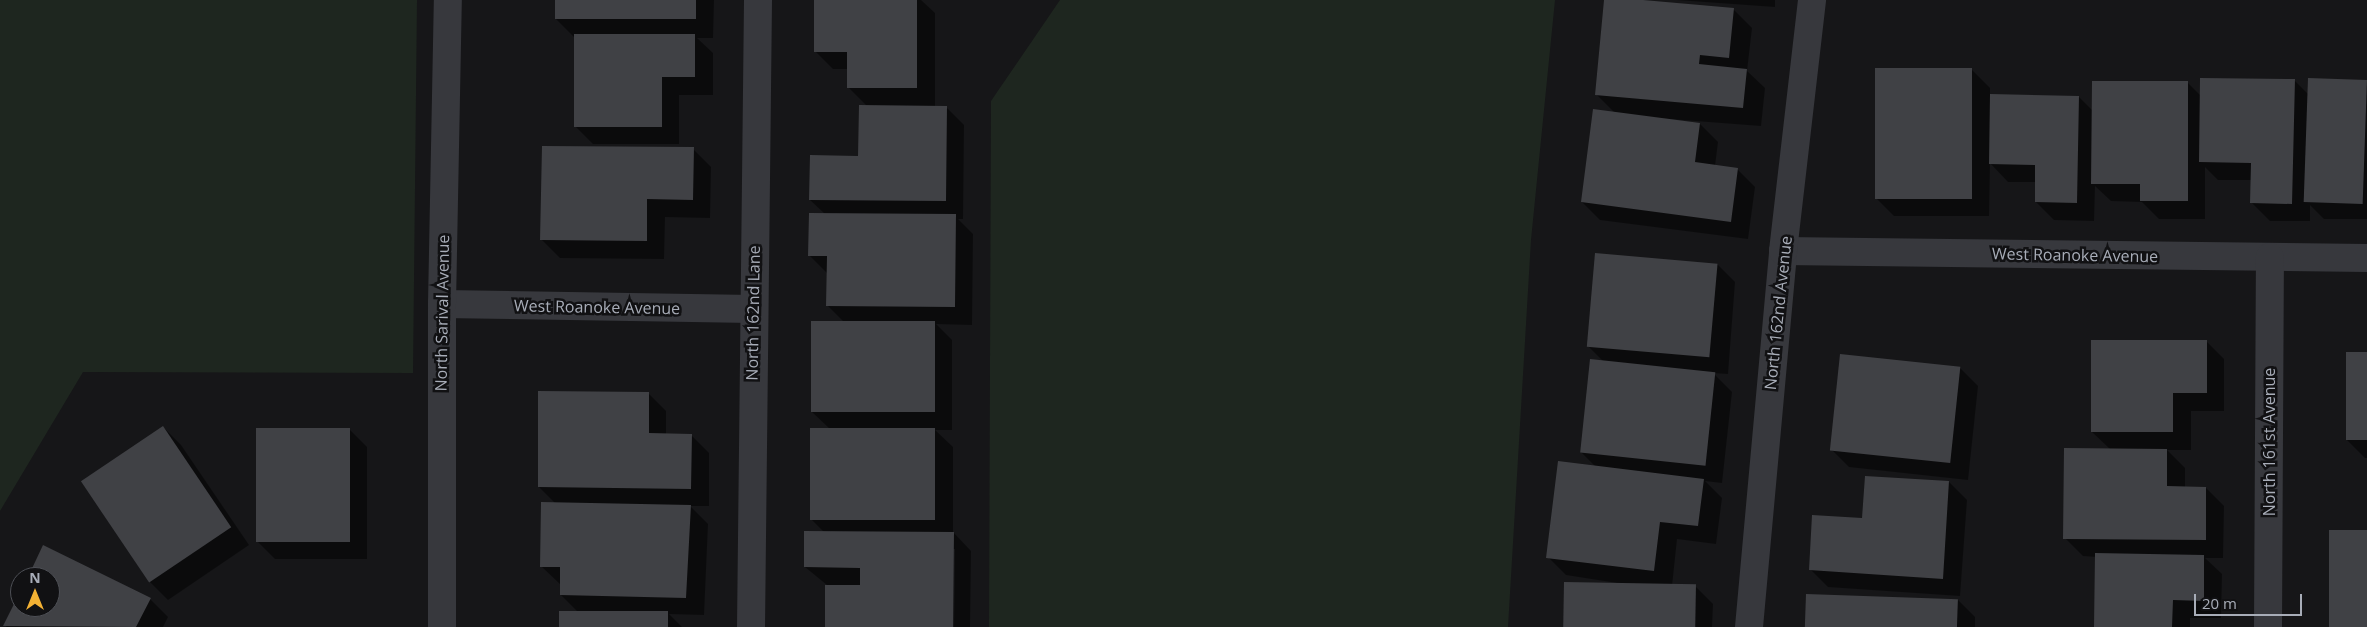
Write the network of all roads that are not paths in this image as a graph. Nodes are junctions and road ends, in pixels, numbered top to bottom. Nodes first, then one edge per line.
1 (448, 0) edge
2 (758, 0) edge
3 (1812, 0) edge
4 (1783, 251) junction
5 (2270, 257) junction
6 (2367, 258) edge
7 (442, 304) junction
8 (752, 309) junction
9 (442, 627) edge
10 (752, 627) edge
11 (1749, 627) edge
12 (2268, 627) edge

1 - 7 street, North Sarival Avenue
2 - 8 street, North 162nd Lane
3 - 4 street, North 162nd Avenue
4 - 5 street, West Roanoke Avenue
4 - 11 street, North 162nd Avenue
5 - 6 street, West Roanoke Avenue
5 - 12 street, North 161st Avenue
7 - 8 street, West Roanoke Avenue
7 - 9 street, North Sarival Avenue
8 - 10 street, North 162nd Lane

